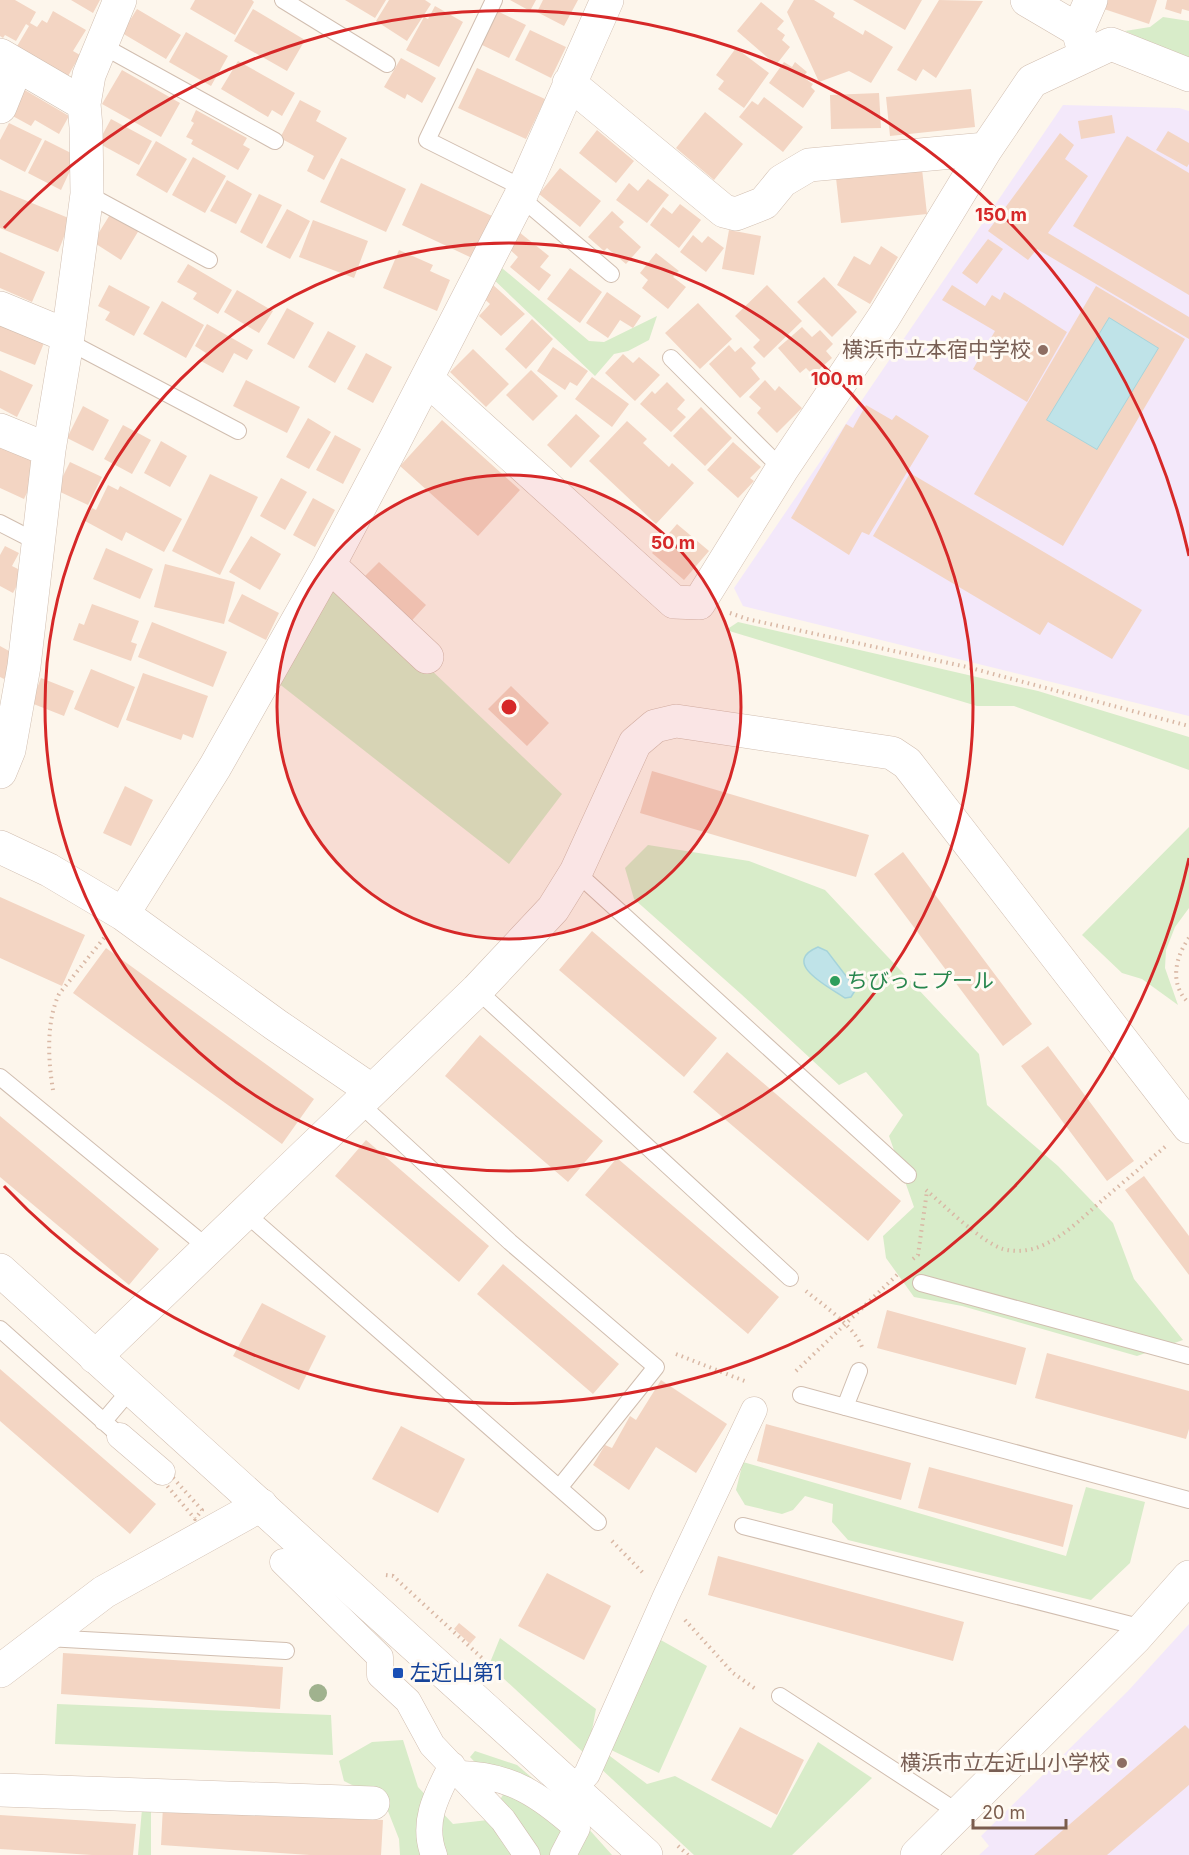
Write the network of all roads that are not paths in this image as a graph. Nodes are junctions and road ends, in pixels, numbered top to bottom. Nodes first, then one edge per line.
1 (120, 0) edge
2 (284, 0) edge
3 (494, 0) edge
4 (607, 0) edge
5 (1027, 0) edge
6 (1090, 0) edge
7 (1082, 43) junction
8 (102, 45) junction
9 (8, 60) edge
10 (387, 64) dead end
11 (1189, 75) edge
12 (569, 83) junction
13 (84, 104) junction
14 (0, 107) edge
15 (275, 141) dead end
16 (986, 149) junction
17 (523, 193) junction
18 (87, 194) junction
19 (209, 260) dead end
20 (611, 274) dead end
21 (0, 308) edge
22 (68, 339) junction
23 (671, 358) dead end
24 (427, 379) junction
25 (0, 430) edge
26 (238, 431) dead end
27 (49, 450) junction
28 (782, 469) junction
29 (2, 529) edge
30 (37, 542) junction
31 (329, 565) junction
32 (427, 657) dead end
33 (3, 756) edge
34 (0, 847) edge
35 (576, 872) junction
36 (123, 914) junction
37 (477, 990) junction
38 (0, 1077) edge
39 (365, 1096) junction
40 (1189, 1127) edge
41 (908, 1175) road end
42 (244, 1212) junction
43 (208, 1248) junction
44 (0, 1270) edge
45 (790, 1278) road end
46 (921, 1283) dead end
47 (0, 1329) edge
48 (1189, 1356) edge
49 (95, 1357) junction
50 (859, 1371) road end
51 (130, 1389) junction
52 (801, 1395) dead end
53 (846, 1407) junction
54 (754, 1410) dead end
55 (111, 1429) junction
56 (162, 1472) dead end
57 (559, 1488) junction
58 (1189, 1500) edge
59 (261, 1505) junction
60 (598, 1522) dead end
61 (743, 1526) dead end
62 (283, 1562) dead end
63 (1189, 1577) edge
64 (1143, 1629) junction
65 (44, 1638) junction
66 (286, 1651) dead end
67 (0, 1671) edge
68 (780, 1696) dead end
69 (457, 1770) junction
70 (0, 1790) edge
71 (564, 1799) junction
72 (372, 1803) dead end
73 (960, 1813) junction
74 (434, 1855) edge
75 (527, 1855) edge
76 (563, 1855) edge
77 (646, 1855) edge
78 (917, 1855) edge

1 - 8 street
2 - 10 lane
3 - 17 lane
4 - 12 street
5 - 7 street
6 - 7 street
7 - 11 street
7 - 16 street
8 - 13 street
8 - 15 lane
9 - 13 street
9 - 14 street
12 - 16 street
12 - 17 street
13 - 18 street
16 - 28 street
17 - 20 lane
17 - 24 street
18 - 19 lane
18 - 22 street
21 - 22 street
22 - 26 lane
22 - 27 street
23 - 28 lane
24 - 28 street
24 - 31 street
25 - 27 street
27 - 30 street
29 - 30 lane
30 - 33 street
31 - 32 street
31 - 36 street
34 - 36 street
35 - 37 street
35 - 40 street
35 - 41 lane
36 - 39 street
37 - 39 street
37 - 45 lane
38 - 43 lane
39 - 42 street
39 - 57 lane
42 - 43 street
42 - 57 lane
43 - 49 street
44 - 49 street
46 - 48 lane
47 - 55 lane
49 - 51 street
50 - 53 lane
51 - 55 lane
51 - 59 street
52 - 53 lane
53 - 58 lane
54 - 71 street
55 - 56 street
57 - 60 lane
59 - 65 street
59 - 71 street
61 - 64 lane
62 - 69 street
63 - 64 street
64 - 73 street
65 - 66 lane
65 - 67 street
68 - 73 lane
69 - 71 street
69 - 74 street
69 - 75 street
70 - 72 street
71 - 76 street
71 - 77 street
73 - 78 street

